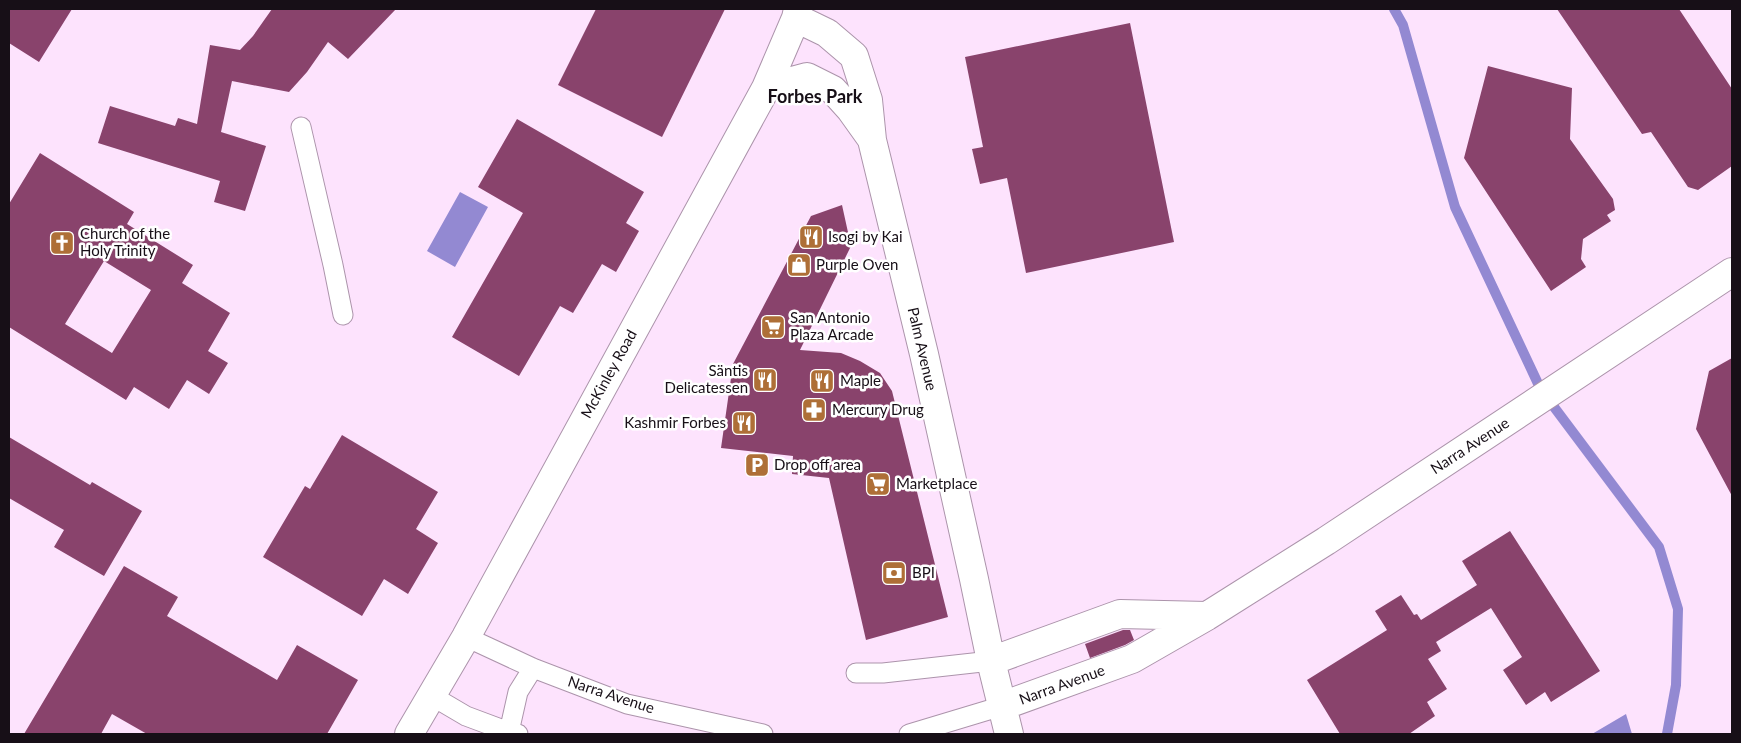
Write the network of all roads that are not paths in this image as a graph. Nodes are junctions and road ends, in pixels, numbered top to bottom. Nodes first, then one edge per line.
1 (797, 13) edge
2 (766, 88) junction
3 (301, 126) dead end
4 (872, 140) junction
5 (1732, 272) edge
6 (343, 315) dead end
7 (1207, 616) junction
8 (466, 637) junction
9 (991, 661) junction
10 (533, 668) junction
11 (856, 673) dead end
12 (432, 696) junction
13 (1002, 706) junction
14 (935, 730) edge
15 (513, 733) edge
16 (409, 734) edge
17 (762, 734) edge
18 (909, 734) edge
19 (1009, 734) edge

1 - 2 street, McKinley Road
1 - 4 street, Palm Avenue
2 - 4 street, Palm Avenue
2 - 8 street, McKinley Road
3 - 6 lane
4 - 9 street, Palm Avenue
5 - 7 street, Narra Avenue
7 - 9 street
7 - 13 street, Narra Avenue
8 - 10 lane, Narra Avenue
8 - 12 street, McKinley Road
9 - 11 lane
9 - 13 street, Palm Avenue
10 - 15 lane
10 - 17 lane, Narra Avenue
12 - 15 lane
12 - 16 street, McKinley Road
13 - 14 lane, Narra Avenue
13 - 19 street, Palm Avenue
14 - 18 lane, Narra Avenue

